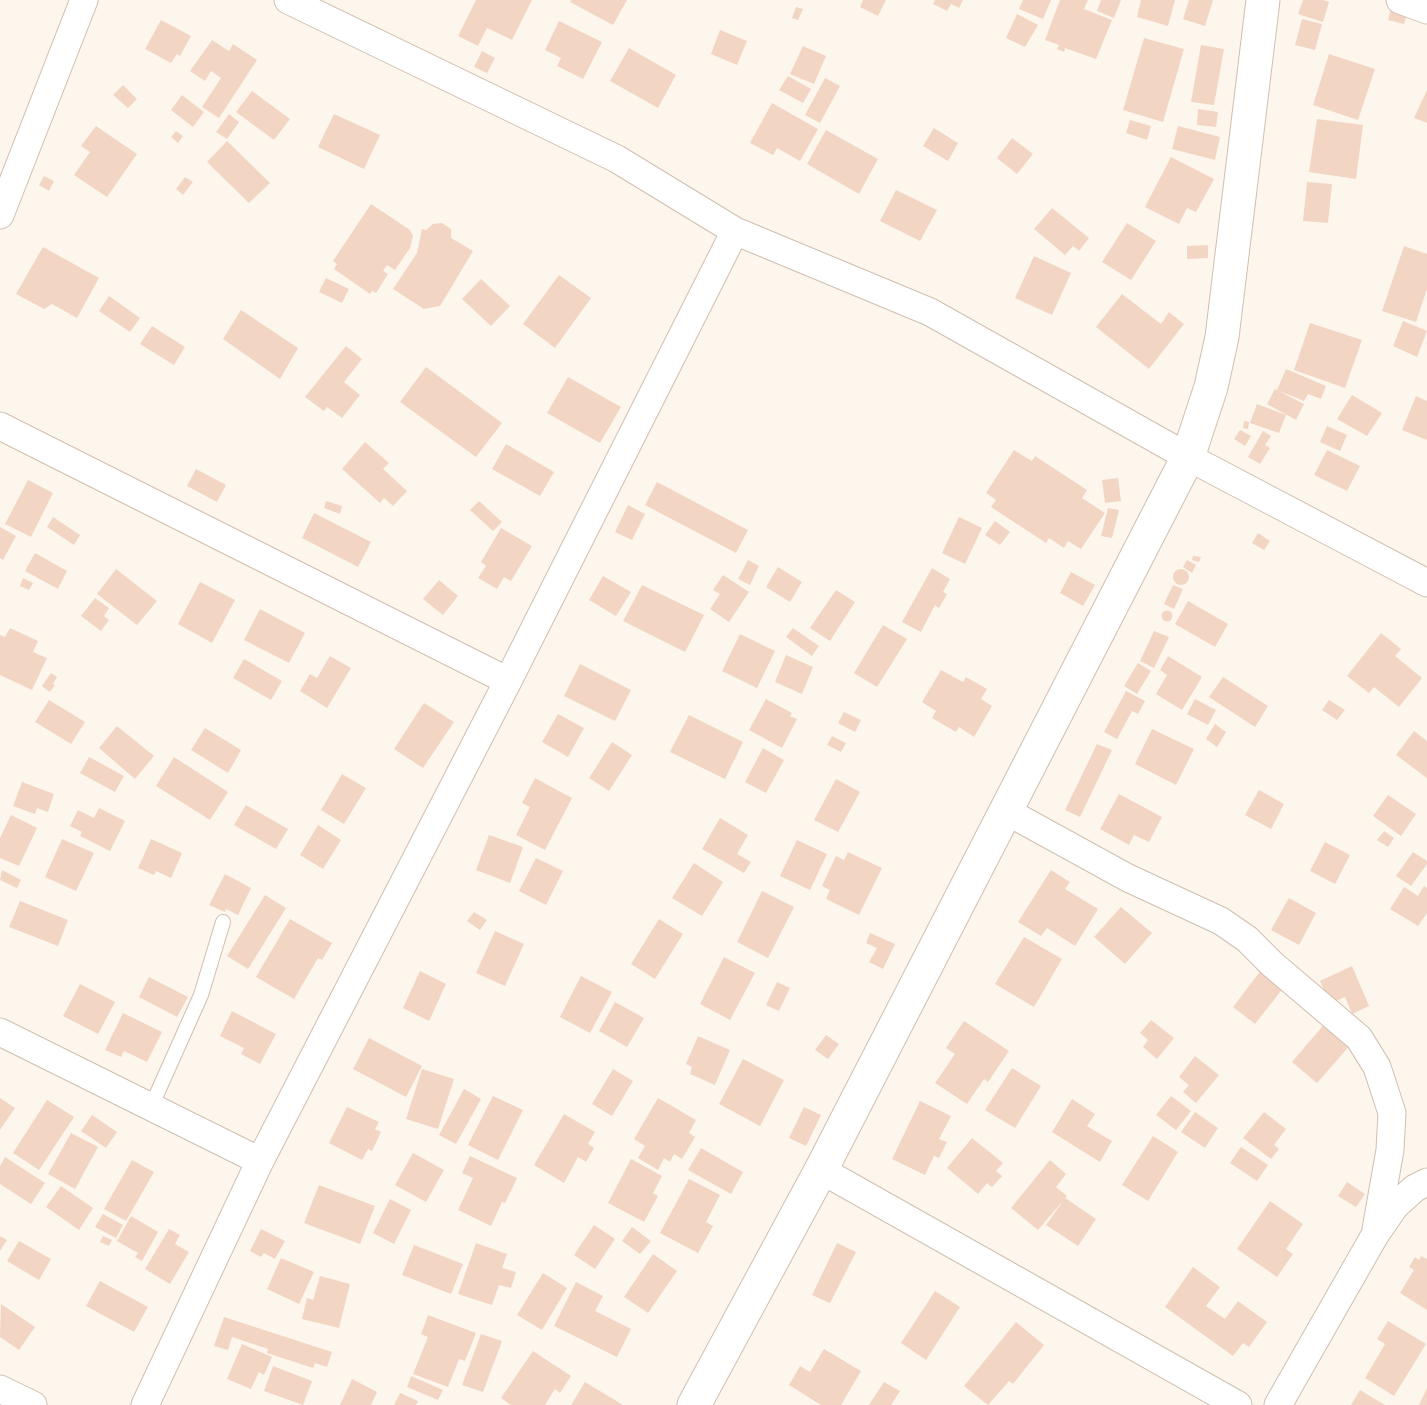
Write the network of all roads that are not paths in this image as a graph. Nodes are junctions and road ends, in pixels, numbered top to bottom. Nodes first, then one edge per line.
1 (84, 0) edge
2 (288, 0) edge
3 (1263, 0) edge
4 (1401, 0) edge
5 (1427, 10) edge
6 (0, 215) edge
7 (735, 231) junction
8 (0, 426) edge
9 (1188, 456) junction
10 (1427, 584) edge
11 (508, 681) junction
12 (1005, 811) junction
13 (223, 922) dead end
14 (0, 1032) edge
15 (151, 1107) junction
16 (260, 1161) junction
17 (821, 1170) junction
18 (1427, 1182) edge
19 (1375, 1235) junction
20 (0, 1389) edge
21 (33, 1405) edge
22 (145, 1405) edge
23 (694, 1405) edge
24 (1238, 1405) edge
25 (1278, 1405) edge

1 - 6 street
2 - 7 street
3 - 9 street
4 - 5 street
7 - 9 street
7 - 11 street
8 - 11 street
9 - 10 street
9 - 12 street
11 - 16 street
12 - 17 street
12 - 19 street
13 - 15 lane
14 - 15 street
15 - 16 street
16 - 22 street
17 - 23 street
17 - 24 street
18 - 19 street
19 - 25 street
20 - 21 street

